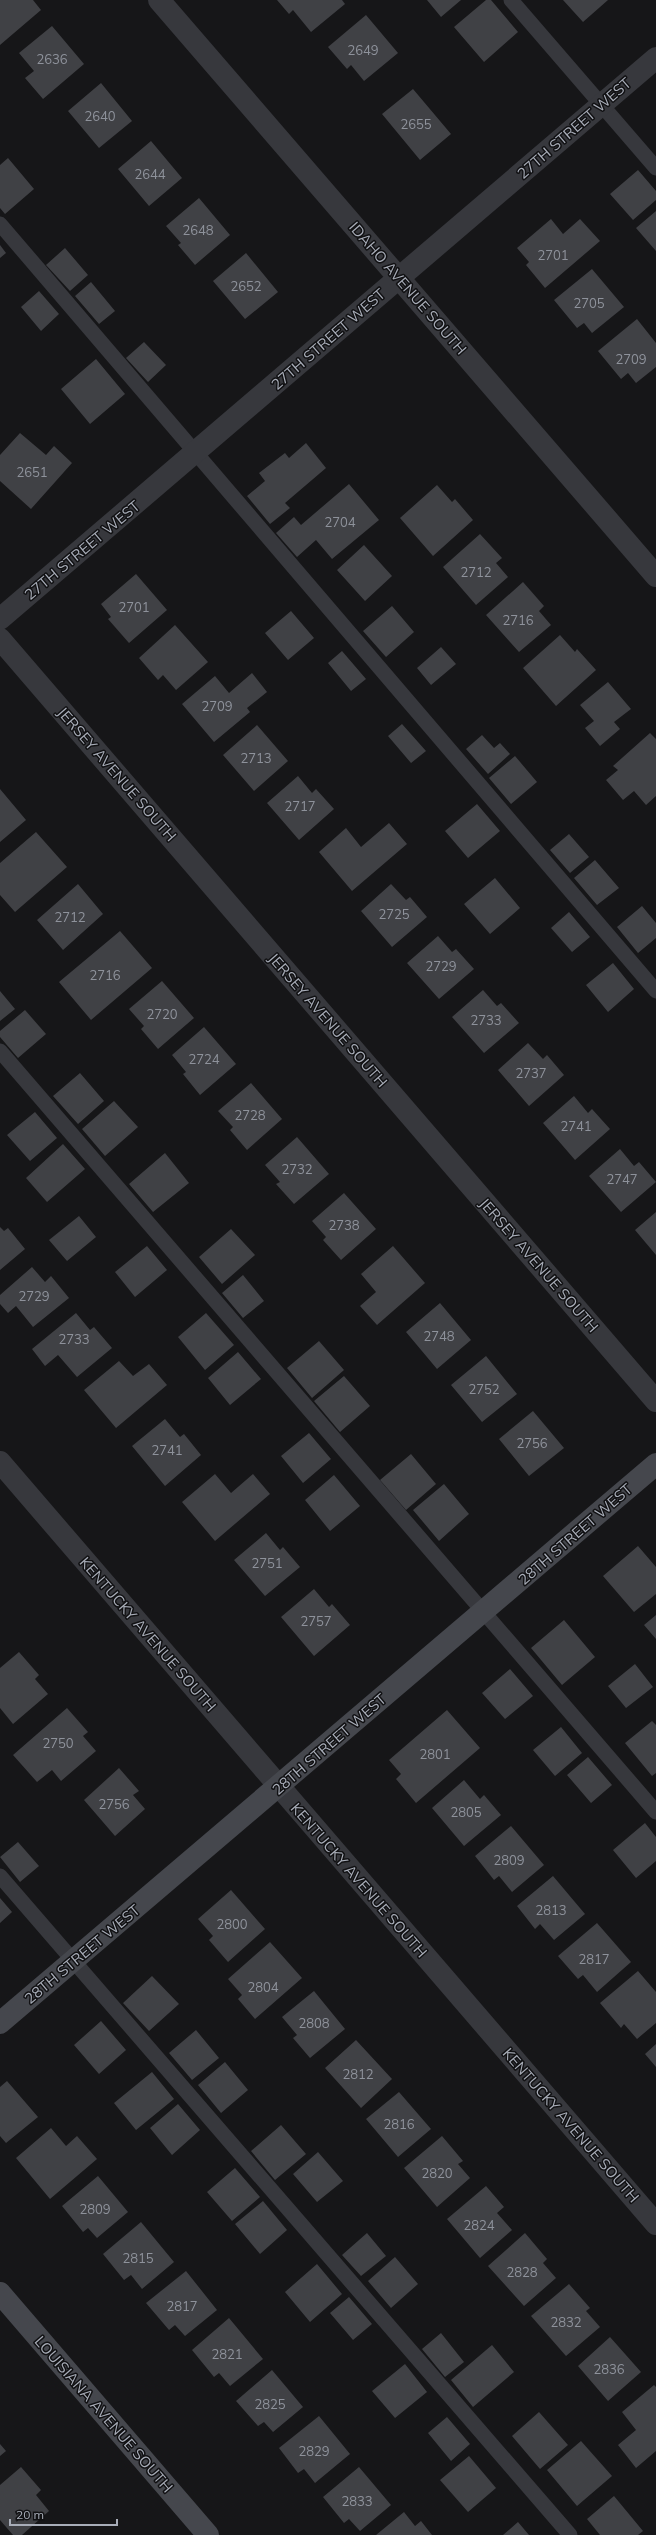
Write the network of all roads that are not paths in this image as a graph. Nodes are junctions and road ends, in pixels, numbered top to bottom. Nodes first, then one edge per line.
1 (159, 0) edge
2 (511, 0) edge
3 (656, 58) edge
4 (601, 105) junction
5 (656, 168) edge
6 (0, 224) edge
7 (400, 278) junction
8 (196, 454) junction
9 (656, 576) edge
10 (0, 619) edge
11 (0, 639) edge
12 (656, 991) edge
13 (0, 1052) edge
14 (656, 1401) edge
15 (0, 1462) edge
16 (656, 1464) edge
17 (484, 1612) junction
18 (279, 1787) junction
19 (656, 1812) edge
20 (0, 1876) edge
21 (74, 1961) junction
22 (0, 2023) edge
23 (656, 2224) edge
24 (0, 2294) edge
25 (208, 2535) edge
26 (570, 2535) edge

1 - 7 street, IDAHO AVENUE SOUTH
2 - 4 lane
3 - 4 street, 27TH STREET WEST
4 - 5 lane
4 - 7 street, 27TH STREET WEST
6 - 8 lane
7 - 8 street, 27TH STREET WEST
7 - 9 street, IDAHO AVENUE SOUTH
8 - 10 street, 27TH STREET WEST
8 - 12 lane
11 - 14 street, JERSEY AVENUE SOUTH
13 - 17 lane
15 - 18 street, KENTUCKY AVENUE SOUTH
16 - 17 street, 28TH STREET WEST
17 - 18 street, 28TH STREET WEST
17 - 19 lane
18 - 21 street, 28TH STREET WEST
18 - 23 street, KENTUCKY AVENUE SOUTH
20 - 21 lane
21 - 22 street, 28TH STREET WEST
21 - 26 lane
24 - 25 street, LOUISIANA AVENUE SOUTH

